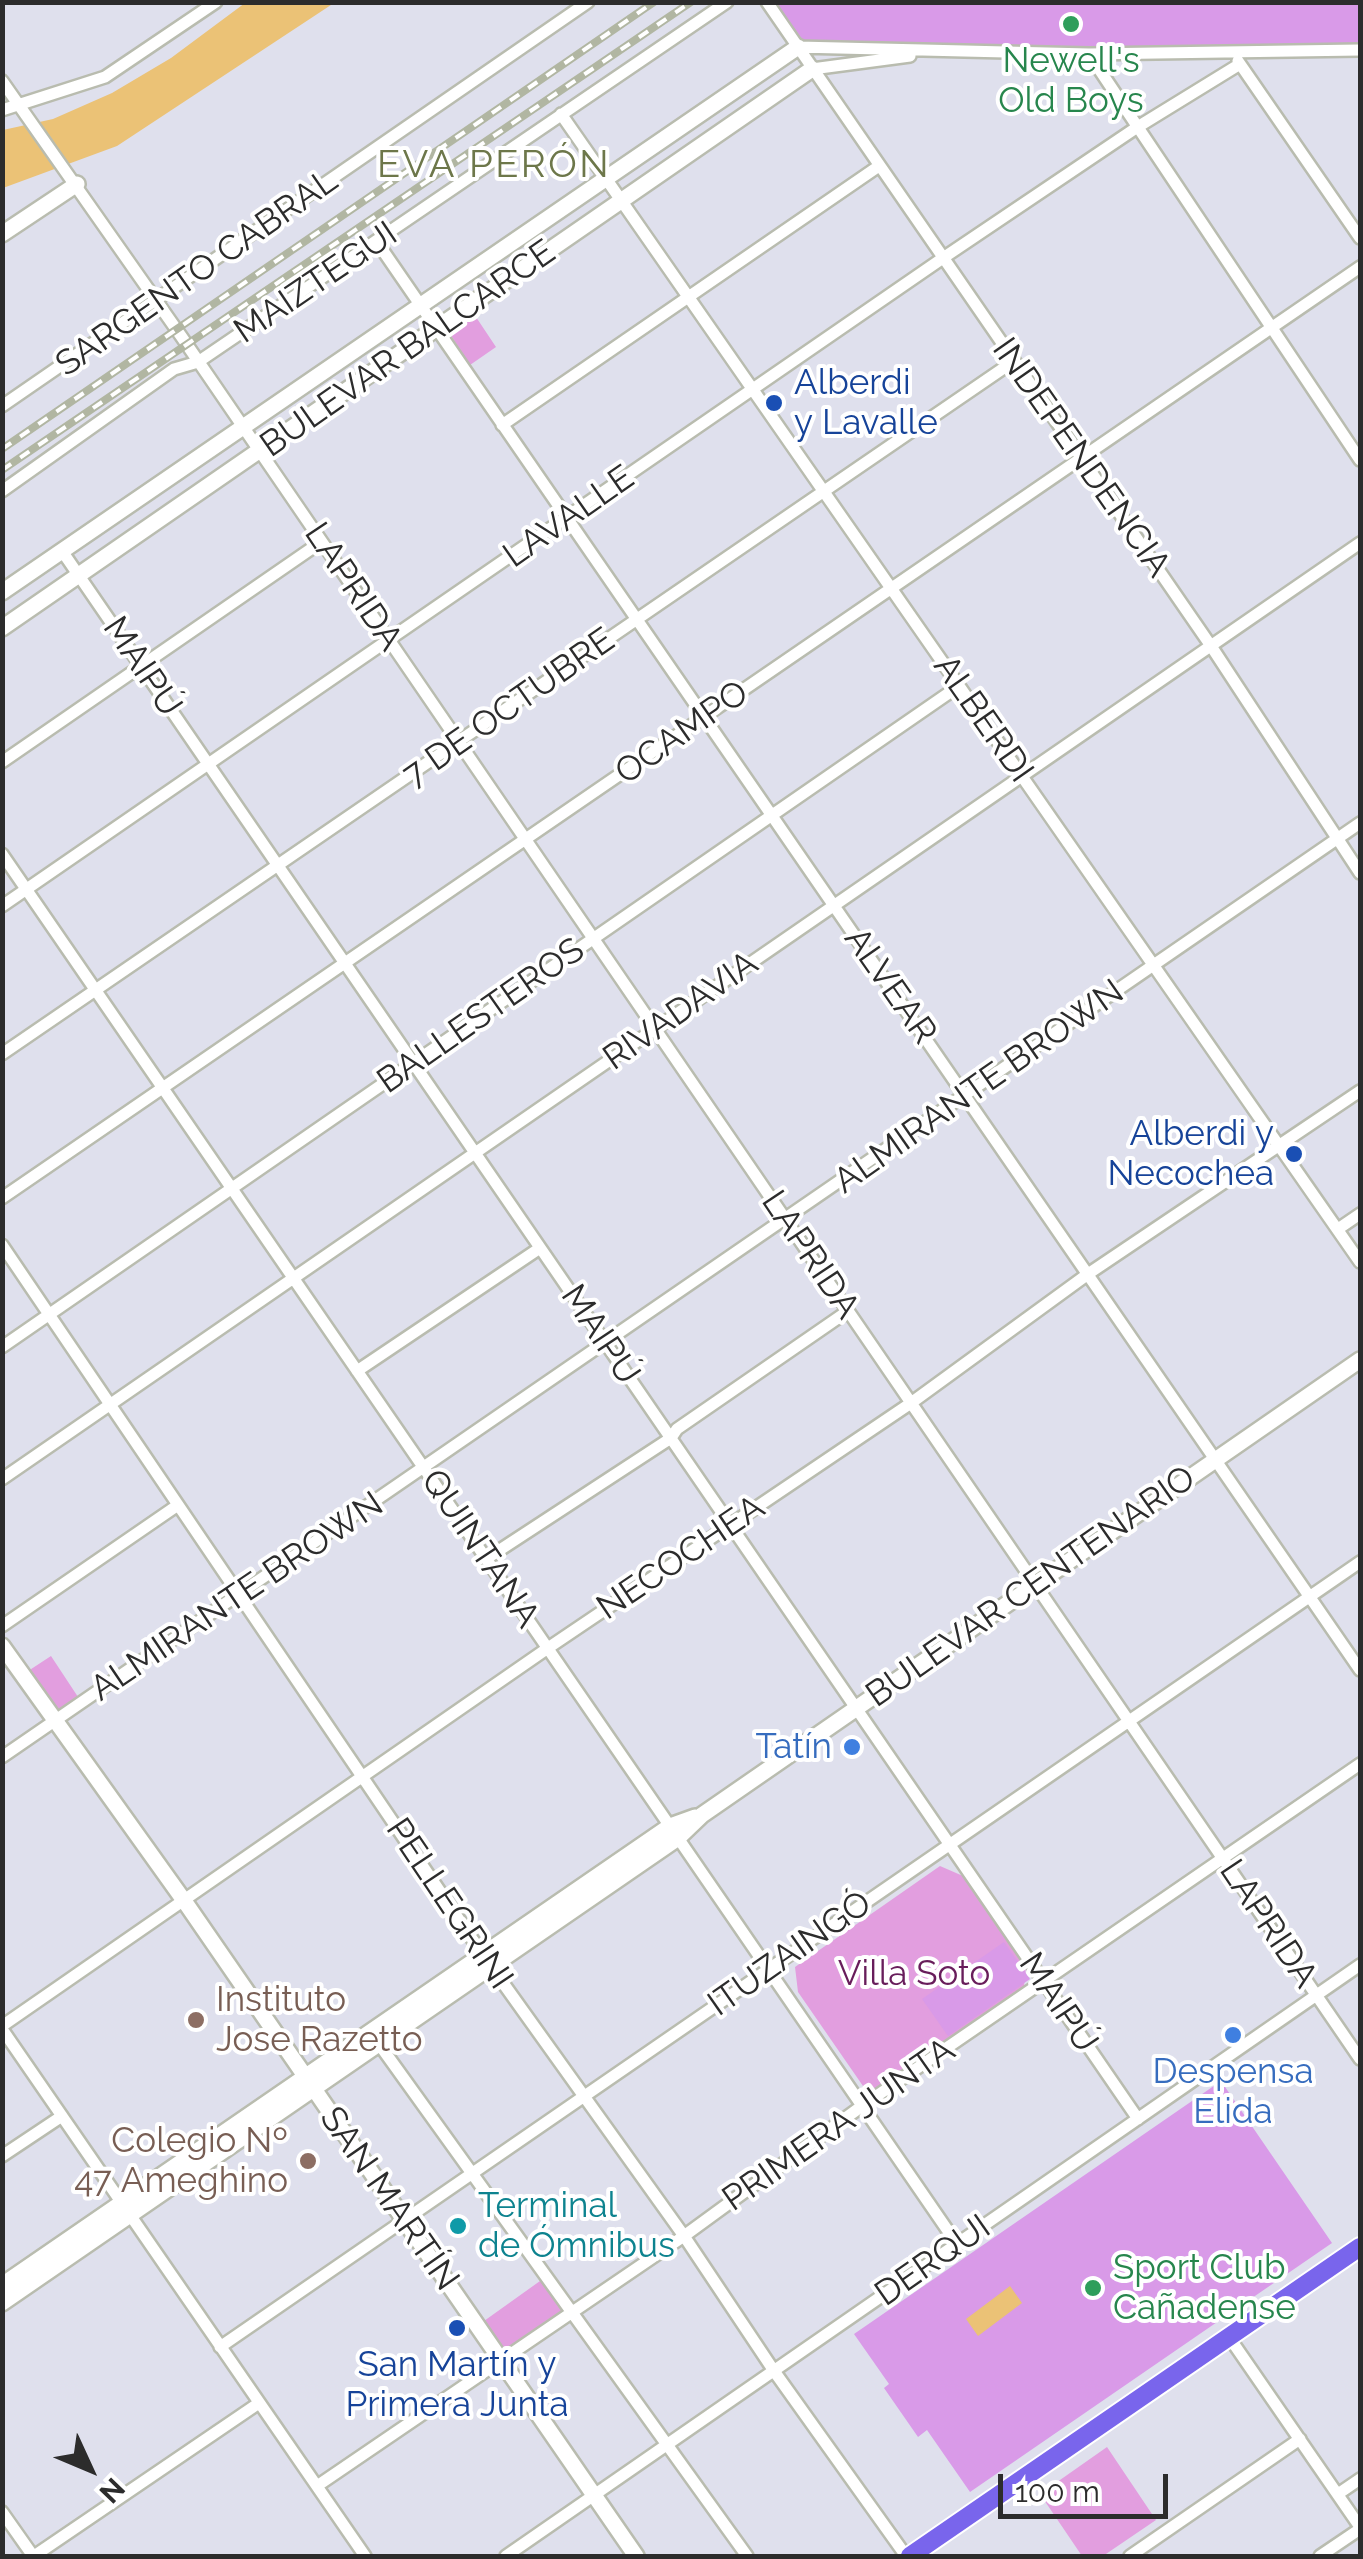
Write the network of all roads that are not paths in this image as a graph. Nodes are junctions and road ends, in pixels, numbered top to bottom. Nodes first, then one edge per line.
1 (588, 2) edge
2 (726, 2) edge
3 (767, 2) edge
4 (215, 3) edge
5 (798, 46) junction
6 (1360, 50) edge
7 (944, 51) junction
8 (1089, 54) junction
9 (1236, 58) junction
10 (812, 70) junction
11 (2, 81) edge
12 (20, 105) junction
13 (2, 110) edge
14 (561, 114) junction
15 (1136, 128) junction
16 (880, 166) junction
17 (73, 178) junction
18 (606, 178) junction
19 (622, 201) junction
20 (2, 234) edge
21 (1360, 238) edge
22 (377, 242) junction
23 (943, 258) junction
24 (1360, 267) edge
25 (689, 296) junction
26 (157, 301) junction
27 (420, 304) junction
28 (1271, 328) junction
29 (437, 329) junction
30 (1014, 361) junction
31 (200, 364) junction
32 (754, 390) junction
33 (2, 406) edge
34 (502, 425) junction
35 (243, 427) junction
36 (260, 451) junction
37 (1082, 458) junction
38 (1360, 460) edge
39 (2, 491) edge
40 (824, 491) junction
41 (567, 518) junction
42 (322, 542) junction
43 (1356, 546) edge
44 (62, 551) junction
45 (1360, 560) edge
46 (79, 575) junction
47 (892, 590) junction
48 (2, 592) edge
49 (637, 619) junction
50 (2, 628) edge
51 (390, 642) junction
52 (1211, 646) junction
53 (141, 665) junction
54 (959, 686) junction
55 (704, 717) junction
56 (460, 743) junction
57 (2, 762) edge
58 (209, 764) junction
59 (1022, 776) junction
60 (772, 815) junction
61 (1360, 823) edge
62 (1337, 839) junction
63 (526, 841) junction
64 (2, 854) edge
65 (278, 865) junction
66 (1360, 873) edge
67 (27, 890) junction
68 (2, 906) edge
69 (834, 906) junction
70 (593, 938) junction
71 (345, 963) junction
72 (1155, 966) junction
73 (96, 990) junction
74 (655, 1029) junction
75 (2, 1054) edge
76 (413, 1062) junction
77 (163, 1088) junction
78 (1360, 1092) edge
79 (966, 1096) junction
80 (1281, 1147) junction
81 (475, 1153) junction
82 (232, 1188) junction
83 (2, 1198) edge
84 (1360, 1214) edge
85 (786, 1220) junction
86 (1338, 1229) junction
87 (2, 1245) edge
88 (540, 1248) junction
89 (1360, 1262) edge
90 (1088, 1274) junction
91 (294, 1278) junction
92 (848, 1312) junction
93 (49, 1314) junction
94 (606, 1343) junction
95 (2, 1347) edge
96 (1360, 1360) edge
97 (357, 1371) junction
98 (911, 1403) junction
99 (110, 1404) junction
100 (670, 1438) junction
101 (1216, 1460) junction
102 (424, 1468) junction
103 (2, 1478) edge
104 (178, 1506) junction
105 (730, 1524) junction
106 (486, 1559) junction
107 (1360, 1562) edge
108 (1035, 1585) junction
109 (239, 1595) junction
110 (1310, 1597) junction
111 (2, 1626) edge
112 (2, 1646) edge
113 (548, 1648) junction
114 (1360, 1670) edge
115 (856, 1708) junction
116 (54, 1721) junction
117 (1129, 1721) junction
118 (2, 1757) edge
119 (1360, 1764) edge
120 (363, 1778) junction
121 (674, 1832) junction
122 (950, 1845) junction
123 (1224, 1860) junction
124 (185, 1902) junction
125 (487, 1961) junction
126 (1360, 1964) edge
127 (768, 1970) junction
128 (1044, 1981) junction
129 (1316, 1995) junction
130 (2, 2028) edge
131 (379, 2044) junction
132 (1360, 2060) edge
133 (310, 2083) junction
134 (582, 2098) junction
135 (862, 2106) junction
136 (62, 2116) junction
137 (1138, 2119) junction
138 (2, 2156) edge
139 (472, 2173) junction
140 (126, 2209) junction
141 (404, 2220) junction
142 (684, 2236) junction
143 (957, 2244) junction
144 (1360, 2246) edge
145 (2, 2285) edge
146 (2, 2304) edge
147 (572, 2312) junction
148 (1229, 2337) junction
149 (220, 2347) junction
150 (501, 2361) junction
151 (774, 2371) junction
152 (259, 2403) junction
153 (1300, 2439) junction
154 (668, 2444) junction
155 (1360, 2479) edge
156 (318, 2486) junction
157 (1338, 2494) junction
158 (594, 2496) junction
159 (2, 2512) edge
160 (1360, 2528) edge
161 (34, 2556) edge
162 (365, 2556) edge
163 (506, 2556) edge
164 (636, 2556) edge
165 (748, 2556) edge
166 (908, 2556) edge
167 (1130, 2556) edge
168 (1320, 2556) edge

1 - 26 street, SARGENTO CABRAL
2 - 14 street, MAIZTEGUI
3 - 5 street, INDEPENDENCIA
4 - 12 street
5 - 7 street
5 - 10 street, INDEPENDENCIA
5 - 18 main road, BULEVAR BALCARCE
6 - 9 street
7 - 8 street
7 - 10 street
8 - 9 street
8 - 15 street
9 - 15 street, LAVALLE
9 - 21 street
10 - 16 street, INDEPENDENCIA
10 - 19 main road, BULEVAR BALCARCE
11 - 12 street
12 - 13 street
12 - 17 street
14 - 18 street, ALBERDI
14 - 22 street, MAIZTEGUI
15 - 23 street, LAVALLE
15 - 28 street
16 - 23 street, INDEPENDENCIA
16 - 25 street
17 - 20 main road
17 - 26 street
18 - 19 street, ALBERDI
18 - 27 main road, BULEVAR BALCARCE
19 - 25 street, ALBERDI
19 - 29 main road, BULEVAR BALCARCE
22 - 27 street, ALVEAR
22 - 31 street, MAIZTEGUI
23 - 30 street, INDEPENDENCIA
23 - 32 street, LAVALLE
24 - 28 street, OCAMPO
25 - 32 street, ALBERDI
25 - 34 street
26 - 31 street
26 - 33 street, SARGENTO CABRAL
27 - 29 street, ALVEAR
27 - 35 main road, BULEVAR BALCARCE
28 - 37 street, OCAMPO
28 - 38 street
29 - 34 street, ALVEAR
29 - 36 main road, BULEVAR BALCARCE
30 - 37 street, INDEPENDENCIA
30 - 40 street, 7 DE OCTUBRE
31 - 35 street, LAPRIDA
31 - 39 street, MAIZTEGUI
32 - 40 street, ALBERDI
32 - 41 street, LAVALLE
34 - 41 street, ALVEAR
35 - 36 street, LAPRIDA
35 - 44 main road, BULEVAR BALCARCE
36 - 42 street, LAPRIDA
36 - 46 main road, BULEVAR BALCARCE
37 - 47 street, OCAMPO
37 - 52 street, INDEPENDENCIA
40 - 47 street, ALBERDI
40 - 49 street, 7 DE OCTUBRE
41 - 49 street, ALVEAR
41 - 51 street, LAVALLE
42 - 51 street, LAPRIDA
42 - 53 street
43 - 45 street
43 - 52 street, RIVADAVIA
44 - 46 street, MAIPÚ
44 - 48 main road, BULEVAR BALCARCE
46 - 50 main road, BULEVAR BALCARCE
46 - 53 street, MAIPÚ
47 - 54 street, ALBERDI
47 - 55 street, OCAMPO
49 - 55 street, ALVEAR
49 - 56 street, 7 DE OCTUBRE
51 - 56 street, LAPRIDA
51 - 58 street, LAVALLE
52 - 59 street, RIVADAVIA
52 - 62 street, INDEPENDENCIA
53 - 57 street
53 - 58 street, MAIPÚ
54 - 59 street, ALBERDI
54 - 60 street, BALLESTEROS
55 - 60 street, ALVEAR
55 - 63 street, OCAMPO
56 - 63 street, LAPRIDA
56 - 65 street, 7 DE OCTUBRE
58 - 65 street, MAIPÚ
58 - 67 street, LAVALLE
59 - 69 street, RIVADAVIA
59 - 72 street, ALBERDI
60 - 69 street, ALVEAR
60 - 70 street, BALLESTEROS
61 - 62 street, ALMIRANTE BROWN
62 - 66 street, INDEPENDENCIA
62 - 72 street, ALMIRANTE BROWN
63 - 70 street, LAPRIDA
63 - 71 street, OCAMPO
64 - 67 street, QUINTANA
65 - 71 street, MAIPÚ
65 - 73 street, 7 DE OCTUBRE
67 - 68 street, LAVALLE
67 - 73 street, QUINTANA
69 - 74 street, RIVADAVIA
69 - 79 street, ALVEAR
70 - 74 street, LAPRIDA
70 - 76 street, BALLESTEROS
71 - 76 street, MAIPÚ
71 - 77 street, OCAMPO
72 - 79 street, ALMIRANTE BROWN
72 - 80 street, ALBERDI
73 - 75 street, 7 DE OCTUBRE
73 - 77 street, QUINTANA
74 - 81 street, RIVADAVIA
74 - 85 street, LAPRIDA
76 - 81 street, MAIPÚ
76 - 82 street, BALLESTEROS
77 - 82 street, QUINTANA
77 - 83 street, OCAMPO
78 - 80 street, NECOCHEA
79 - 85 street, ALMIRANTE BROWN
79 - 90 street, ALVEAR
80 - 86 street, ALBERDI
80 - 90 street, NECOCHEA
81 - 88 street, MAIPÚ
81 - 91 street, RIVADAVIA
82 - 91 street, QUINTANA
82 - 93 street, BALLESTEROS
84 - 86 street
85 - 92 street, LAPRIDA
85 - 94 street, ALMIRANTE BROWN
86 - 89 street, ALBERDI
87 - 93 street, PELLEGRINI
88 - 94 street, MAIPÚ
88 - 97 street
90 - 98 street, NECOCHEA
90 - 101 street, ALVEAR
91 - 97 street, QUINTANA
91 - 99 street, RIVADAVIA
92 - 98 street, LAPRIDA
92 - 100 street
93 - 95 street, BALLESTEROS
93 - 99 street, PELLEGRINI
94 - 100 street, MAIPÚ
94 - 102 street, ALMIRANTE BROWN
96 - 101 main road, BULEVAR CENTENARIO
97 - 102 street, QUINTANA
98 - 105 street, NECOCHEA
98 - 108 street, LAPRIDA
99 - 103 street, RIVADAVIA
99 - 104 street, PELLEGRINI
100 - 105 street, MAIPÚ
100 - 106 street
101 - 108 main road, BULEVAR CENTENARIO
101 - 110 street, ALVEAR
102 - 106 street, QUINTANA
102 - 109 street, ALMIRANTE BROWN
104 - 109 street, PELLEGRINI
104 - 111 street
105 - 113 street, NECOCHEA
105 - 115 street, MAIPÚ
106 - 113 street, QUINTANA
107 - 110 street, ITUZAINGÓ
108 - 115 main road, BULEVAR CENTENARIO
108 - 117 street, LAPRIDA
109 - 116 street, ALMIRANTE BROWN
109 - 120 street, PELLEGRINI
110 - 114 street, ALVEAR
110 - 117 street, ITUZAINGÓ
112 - 116 main road, SAN MARTÍN
113 - 120 street, NECOCHEA
113 - 121 street, QUINTANA
115 - 121 main road, BULEVAR CENTENARIO
115 - 122 street, MAIPÚ
116 - 118 street, ALMIRANTE BROWN
116 - 124 main road, SAN MARTÍN
117 - 122 street, ITUZAINGÓ
117 - 123 street, LAPRIDA
119 - 123 street, PRIMERA JUNTA
120 - 124 street, NECOCHEA
120 - 125 street, PELLEGRINI
121 - 125 main road, BULEVAR CENTENARIO
121 - 127 street, QUINTANA
122 - 127 street, ITUZAINGÓ
122 - 128 street, MAIPÚ
123 - 128 street, PRIMERA JUNTA
123 - 129 street, LAPRIDA
124 - 130 street, NECOCHEA
124 - 133 main road, SAN MARTÍN
125 - 131 main road, BULEVAR CENTENARIO
125 - 133 main road, BULEVAR CENTENARIO
125 - 134 street, PELLEGRINI
126 - 129 street, DERQUI
127 - 134 street, ITUZAINGÓ
127 - 135 street, QUINTANA
128 - 135 street, PRIMERA JUNTA
128 - 137 street, MAIPÚ
129 - 132 street, LAPRIDA
129 - 137 street, DERQUI
130 - 136 street
131 - 133 main road, BULEVAR CENTENARIO
131 - 139 street
133 - 140 main road, BULEVAR CENTENARIO
133 - 141 main road, SAN MARTÍN
134 - 139 street, ITUZAINGÓ
134 - 142 street, PELLEGRINI
135 - 142 street, PRIMERA JUNTA
135 - 143 street, QUINTANA
136 - 138 street
136 - 140 street
137 - 143 street, DERQUI
139 - 141 street, ITUZAINGÓ
139 - 147 street
140 - 145 main road, BULEVAR CENTENARIO
140 - 146 main road, BULEVAR CENTENARIO
140 - 149 street
141 - 149 street, ITUZAINGÓ
141 - 150 main road, SAN MARTÍN
142 - 147 street, PRIMERA JUNTA
142 - 151 street, PELLEGRINI
143 - 151 street, DERQUI
144 - 148 main road
147 - 150 street, PRIMERA JUNTA
147 - 154 street
148 - 153 street
148 - 166 main road
149 - 152 street
150 - 156 street, PRIMERA JUNTA
150 - 158 main road, SAN MARTÍN
151 - 154 street, DERQUI
151 - 166 street, PELLEGRINI
152 - 156 street
152 - 161 street
153 - 157 street
153 - 167 street
154 - 158 street, DERQUI
154 - 165 street
155 - 157 street
156 - 162 street
157 - 160 street
158 - 163 street, DERQUI
158 - 164 main road, SAN MARTÍN
159 - 161 street
160 - 168 street

